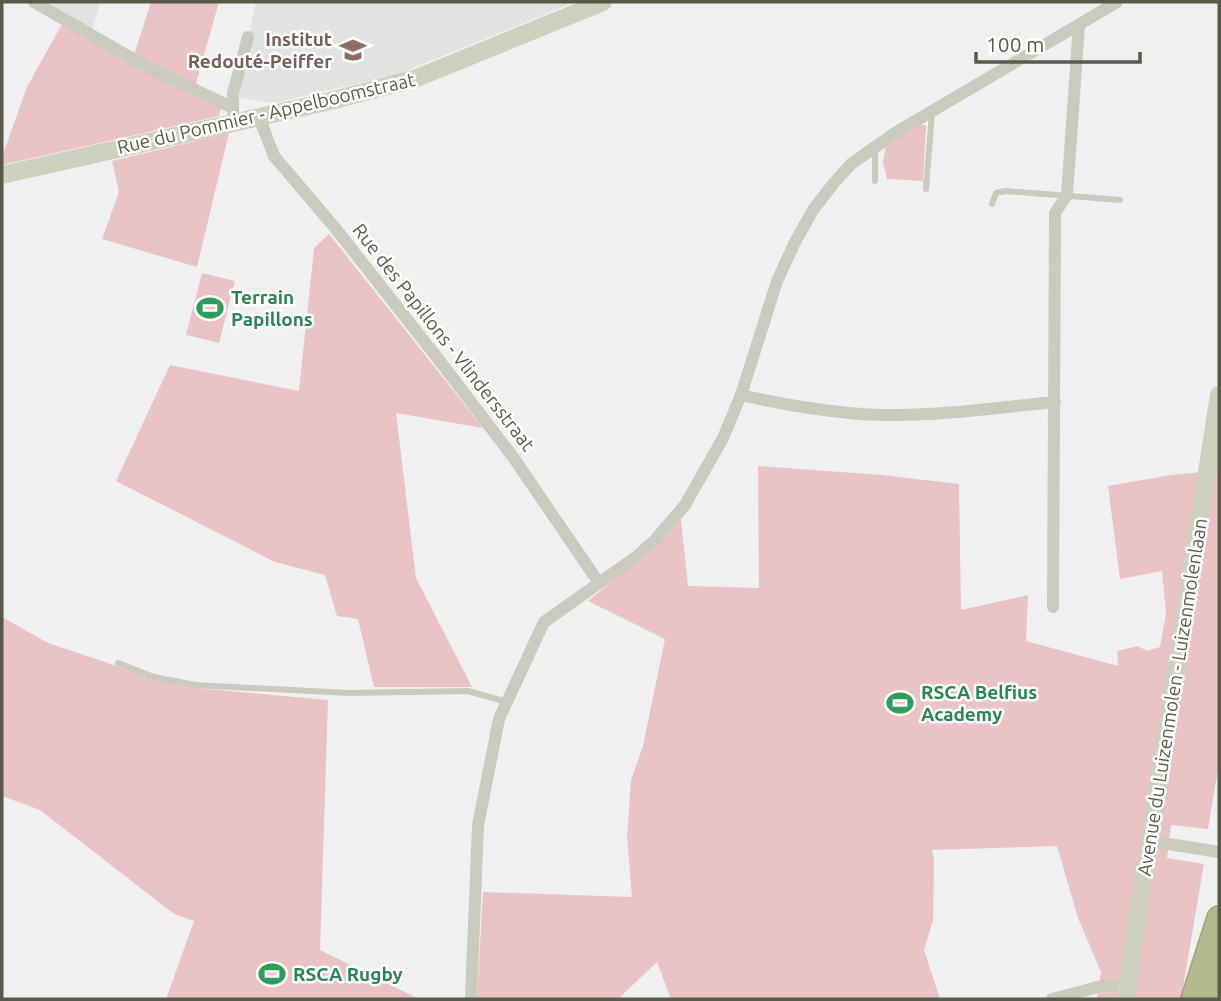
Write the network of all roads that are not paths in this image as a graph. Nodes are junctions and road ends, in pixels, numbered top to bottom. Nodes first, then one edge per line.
1 (34, 2) edge
2 (603, 2) edge
3 (1117, 2) edge
4 (1079, 25) junction
5 (248, 37) dead end
6 (932, 111) junction
7 (233, 115) junction
8 (259, 117) junction
9 (876, 147) junction
10 (2, 175) edge
11 (875, 181) dead end
12 (926, 189) dead end
13 (1067, 195) junction
14 (1120, 200) dead end
15 (992, 204) dead end
16 (741, 395) junction
17 (1219, 395) edge
18 (1055, 402) junction
19 (599, 583) junction
20 (1053, 607) dead end
21 (118, 663) dead end
22 (507, 702) junction
23 (1150, 841) junction
24 (1219, 852) edge
25 (1219, 918) edge
26 (1219, 962) edge
27 (1126, 992) edge
28 (471, 999) edge
29 (1052, 999) edge
30 (1193, 999) edge
31 (1213, 999) edge

1 - 7 street
2 - 8 street, Rue du Pommier - Appelboomstraat
3 - 4 street
4 - 6 street
4 - 13 street
5 - 7 street
6 - 9 street
6 - 12 lane
7 - 8 street, Rue du Pommier - Appelboomstraat
7 - 10 street, Rue du Pommier - Appelboomstraat
8 - 19 street, Rue des Papillons - Vlindersstraat
9 - 11 lane
9 - 16 street
13 - 14 lane
13 - 15 lane
13 - 18 street
16 - 18 street
16 - 19 street
17 - 23 street, Avenue du Luizenmolen - Luizenmolenlaan
18 - 20 street
19 - 22 street
21 - 22 lane
22 - 28 street
23 - 24 street
23 - 27 street, Avenue du Luizenmolen - Luizenmolenlaan
25 - 30 highway
26 - 31 highway
27 - 29 street

